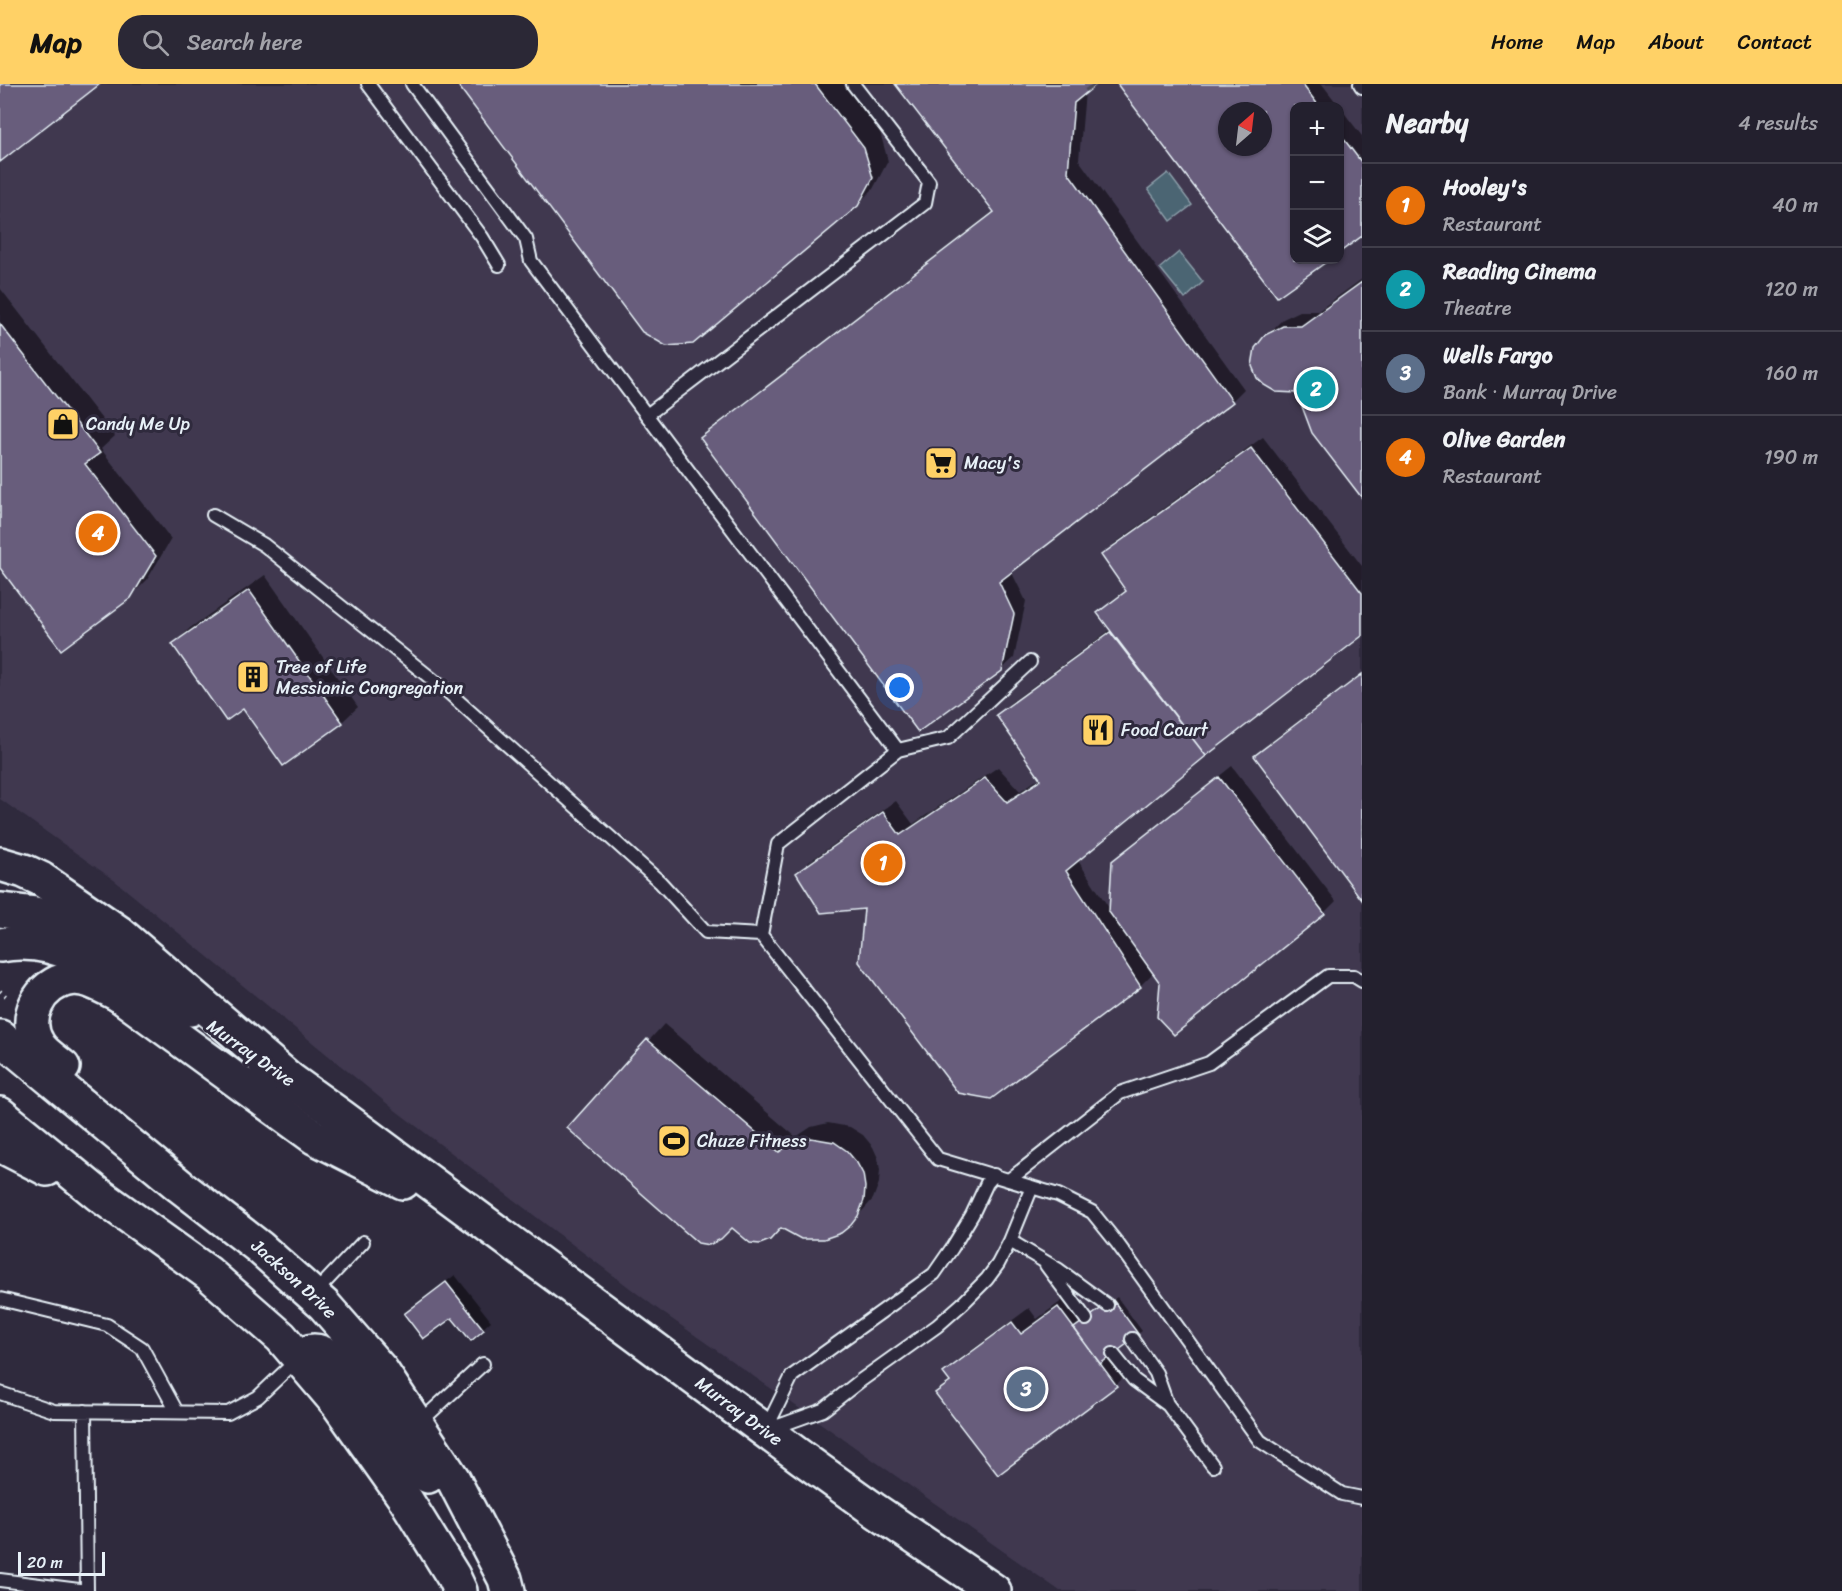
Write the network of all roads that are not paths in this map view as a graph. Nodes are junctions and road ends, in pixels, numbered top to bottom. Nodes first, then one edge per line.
1 (368, 84) edge
2 (412, 84) edge
3 (853, 84) edge
4 (498, 265) dead end
5 (647, 415) junction
6 (213, 515) dead end
7 (1030, 662) dead end
8 (898, 750) junction
9 (0, 864) edge
10 (0, 910) edge
11 (761, 935) junction
12 (0, 945) edge
13 (1362, 981) edge
14 (118, 994) junction
15 (0, 1037) edge
16 (287, 1077) junction
17 (0, 1114) edge
18 (0, 1145) edge
19 (994, 1175) junction
20 (1009, 1180) junction
21 (180, 1186) junction
22 (1032, 1187) junction
23 (98, 1194) junction
24 (488, 1226) junction
25 (1010, 1241) junction
26 (363, 1242) dead end
27 (1042, 1260) junction
28 (313, 1295) junction
29 (0, 1299) edge
30 (1107, 1305) dead end
31 (1086, 1319) dead end
32 (1132, 1339) dead end
33 (1113, 1354) dead end
34 (299, 1359) junction
35 (483, 1364) dead end
36 (0, 1393) edge
37 (1168, 1406) junction
38 (86, 1411) junction
39 (177, 1412) junction
40 (417, 1425) junction
41 (766, 1430) junction
42 (1213, 1466) dead end
43 (1362, 1498) edge
44 (0, 1580) edge
45 (506, 1585) edge
46 (459, 1591) edge
47 (994, 1591) edge

1 - 4 lane
2 - 5 lane
3 - 5 lane
5 - 8 lane
6 - 11 lane
7 - 8 lane
8 - 11 lane
9 - 16 main road
10 - 16 main road, Murray Drive
11 - 19 lane
12 - 14 main road, Murray Drive
13 - 20 lane
14 - 21 main road
14 - 24 main road, Murray Drive
15 - 21 main road, Jackson Drive
16 - 24 main road, Murray Drive
17 - 23 main road
18 - 23 main road
19 - 20 lane
19 - 41 lane
20 - 22 lane
21 - 28 main road, Jackson Drive
22 - 25 lane
22 - 43 lane
23 - 34 main road
24 - 41 main road, Murray Drive
25 - 27 lane
25 - 41 lane
26 - 28 lane
27 - 30 lane
27 - 31 lane
28 - 40 main road, Jackson Drive
29 - 39 lane
32 - 37 lane
33 - 37 lane
34 - 39 lane
34 - 45 main road
34 - 46 main road
35 - 40 lane
36 - 38 lane
37 - 42 lane
38 - 39 lane
38 - 44 lane
40 - 45 main road, Jackson Drive
41 - 47 main road, Murray Drive

